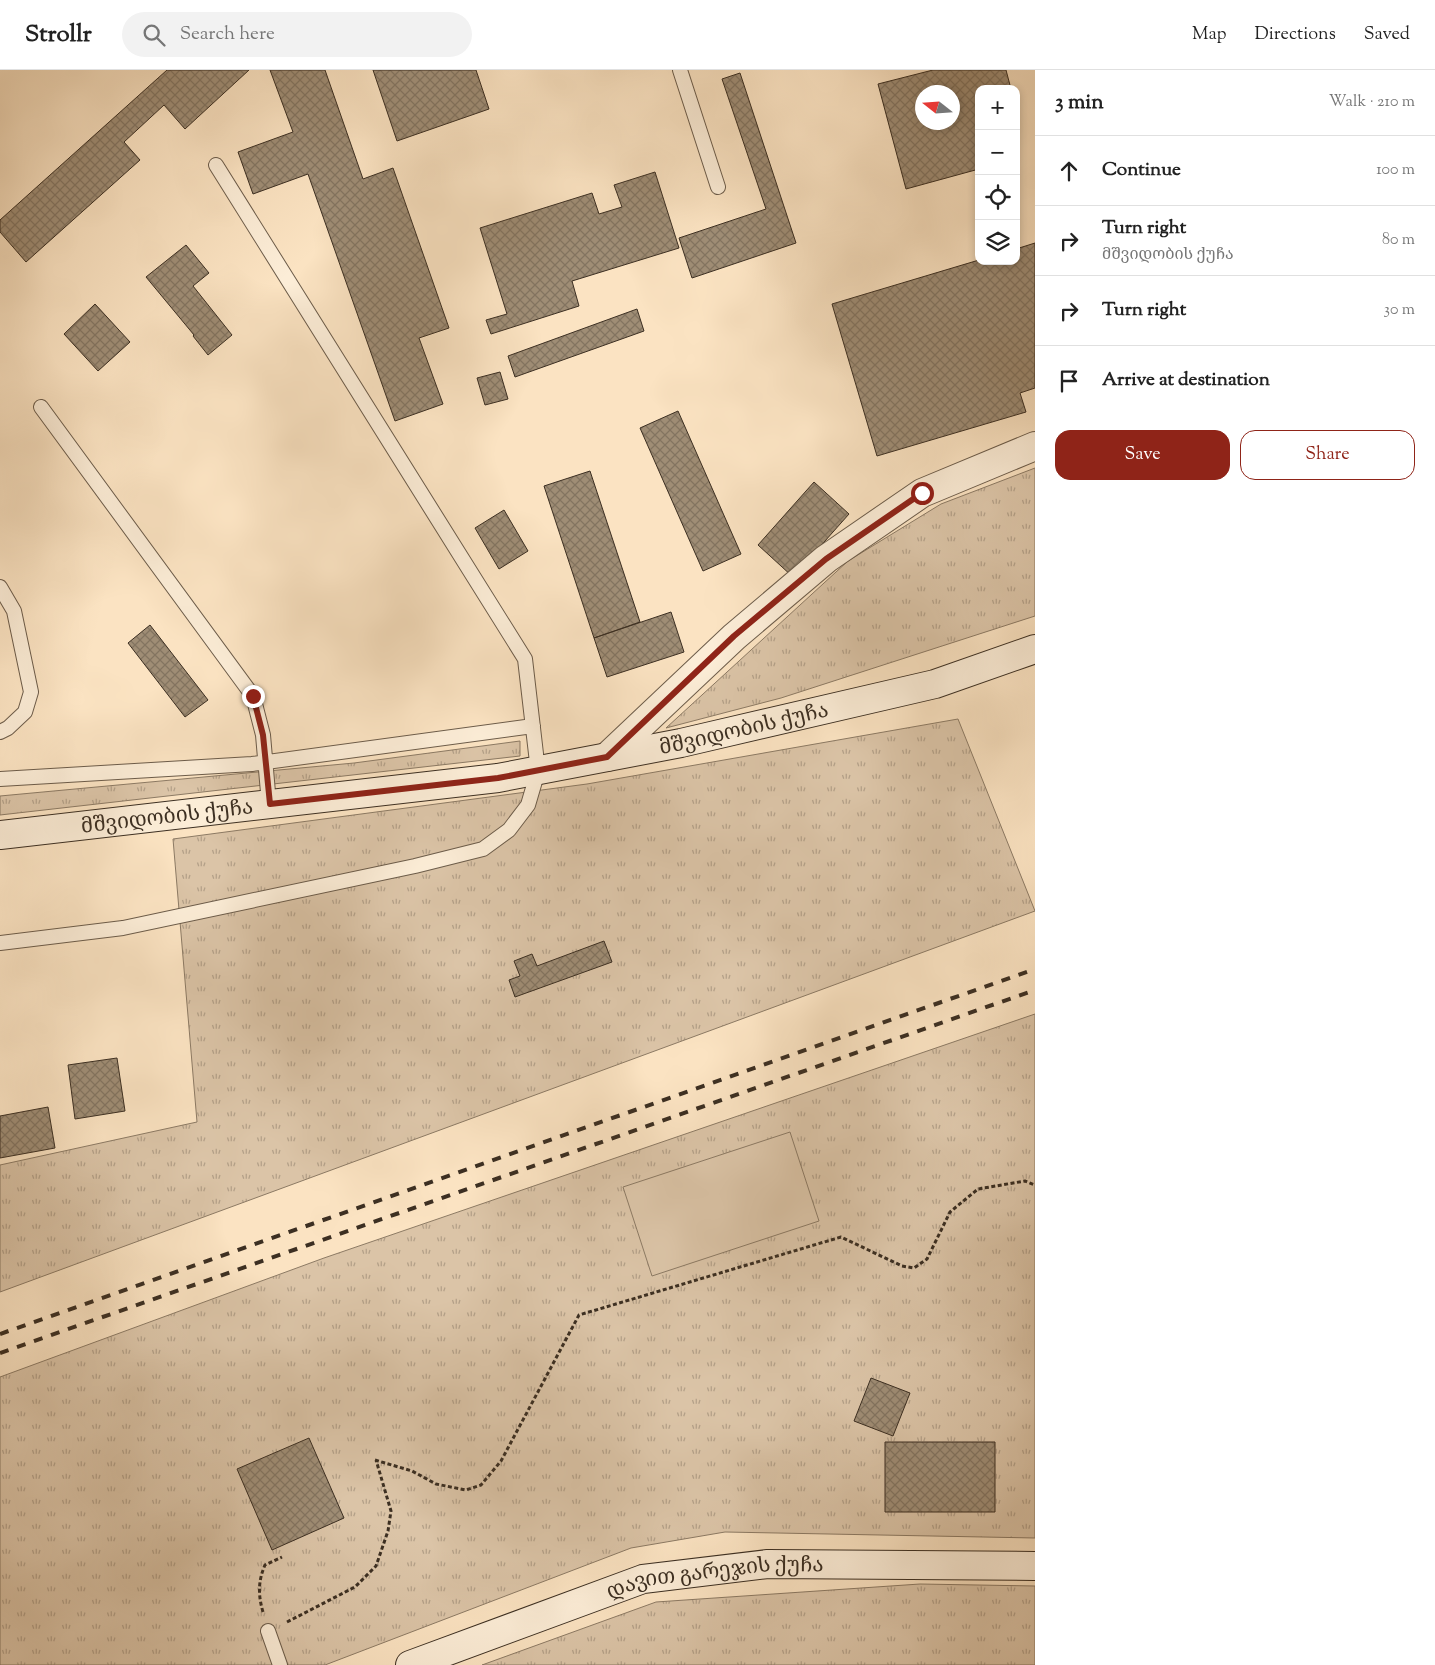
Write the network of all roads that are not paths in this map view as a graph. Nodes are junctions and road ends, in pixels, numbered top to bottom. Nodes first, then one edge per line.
1 (680, 70) edge
2 (216, 165) dead end
3 (718, 187) dead end
4 (41, 407) dead end
5 (1035, 446) edge
6 (0, 587) edge
7 (1035, 650) edge
8 (533, 726) junction
9 (0, 732) edge
10 (607, 757) junction
11 (265, 762) junction
12 (538, 771) junction
13 (0, 779) edge
14 (270, 804) junction
15 (0, 835) edge
16 (0, 943) edge
17 (1035, 1566) edge
18 (268, 1631) road end
19 (280, 1665) edge
20 (410, 1665) edge

1 - 3 lane
2 - 8 lane
4 - 11 lane
5 - 10 main road
6 - 9 lane
7 - 10 main road, მშვიდობის ქუჩა
8 - 11 lane
8 - 12 lane
10 - 12 main road, მშვიდობის ქუჩა
11 - 13 lane
11 - 14 lane
12 - 14 main road, მშვიდობის ქუჩა
12 - 16 lane
14 - 15 main road, მშვიდობის ქუჩა
17 - 20 main road, დავით გარეჯის ქუჩა
18 - 19 lane

